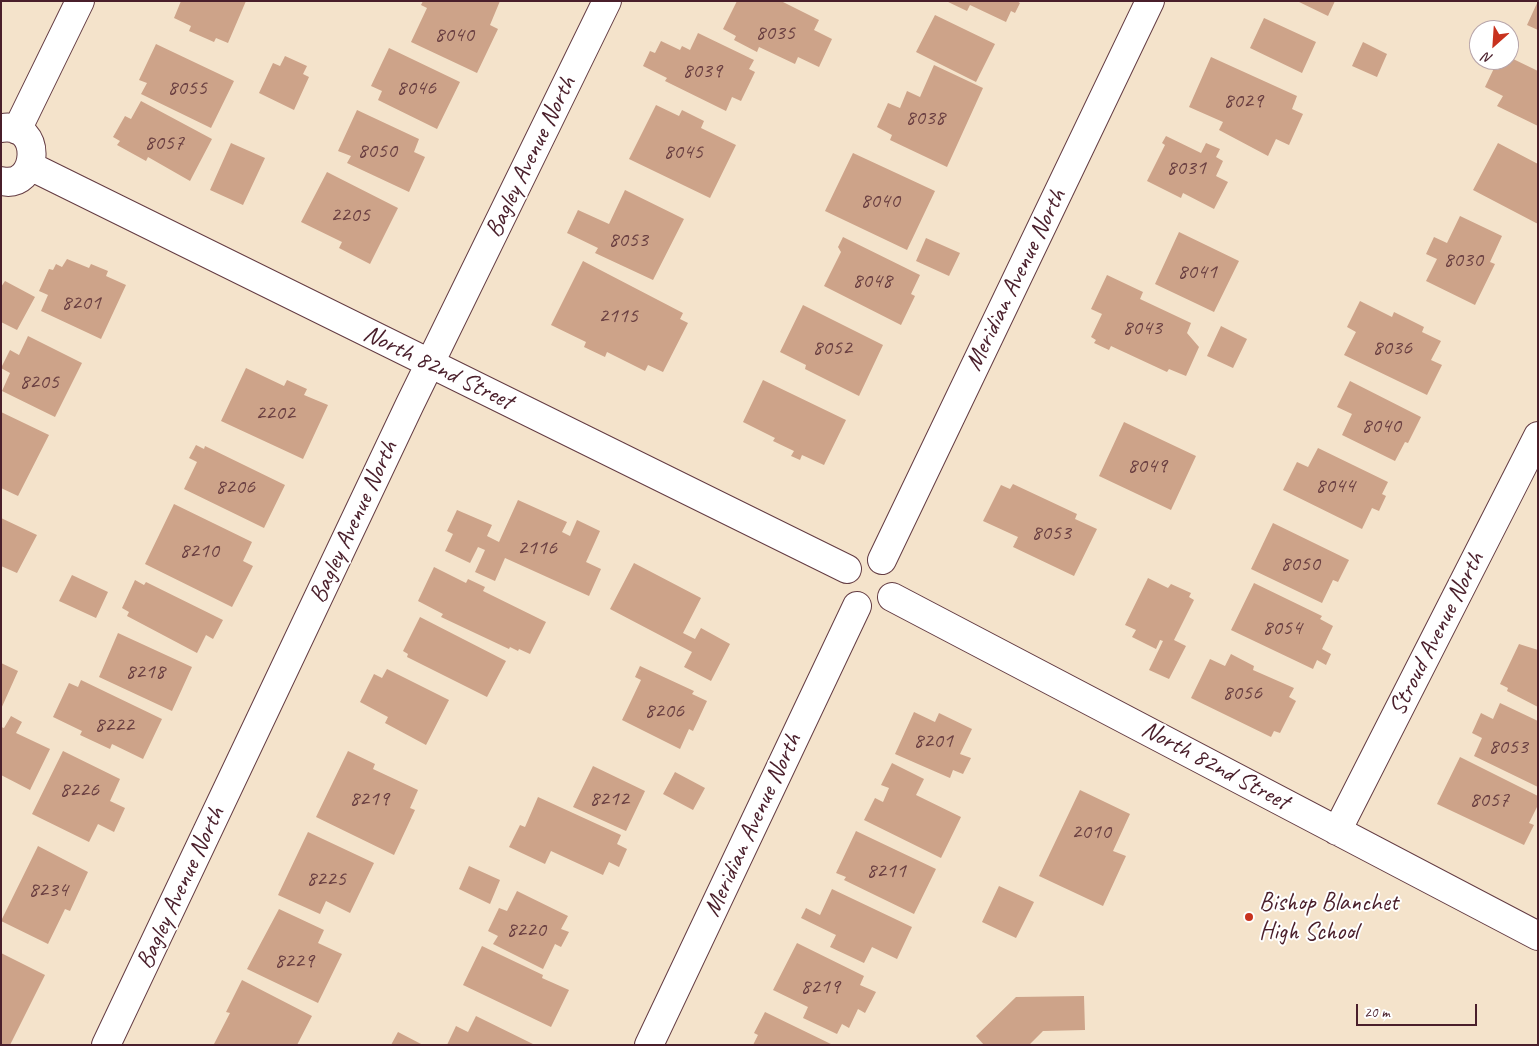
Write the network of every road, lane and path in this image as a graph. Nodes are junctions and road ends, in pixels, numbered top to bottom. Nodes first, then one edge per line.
1 (80, 1) edge
2 (607, 1) edge
3 (1150, 1) edge
4 (9, 129) edge
5 (30, 166) junction
6 (1, 180) edge
7 (430, 364) junction
8 (1538, 436) edge
9 (882, 560) junction
10 (847, 569) junction
11 (892, 596) junction
12 (857, 606) junction
13 (1337, 831) junction
14 (1538, 936) edge
15 (106, 1045) edge
16 (649, 1045) edge

1 - 4 street
2 - 7 street, Bagley Avenue North
3 - 9 street, Meridian Avenue North
4 - 5 street
5 - 6 street
5 - 7 street, North 82nd Street
7 - 10 street, North 82nd Street
7 - 15 street, Bagley Avenue North
8 - 13 street, Stroud Avenue North
9 - 10 street
9 - 11 street
10 - 12 street
11 - 12 street
11 - 13 street, North 82nd Street
12 - 16 street, Meridian Avenue North
13 - 14 street, North 82nd Street

